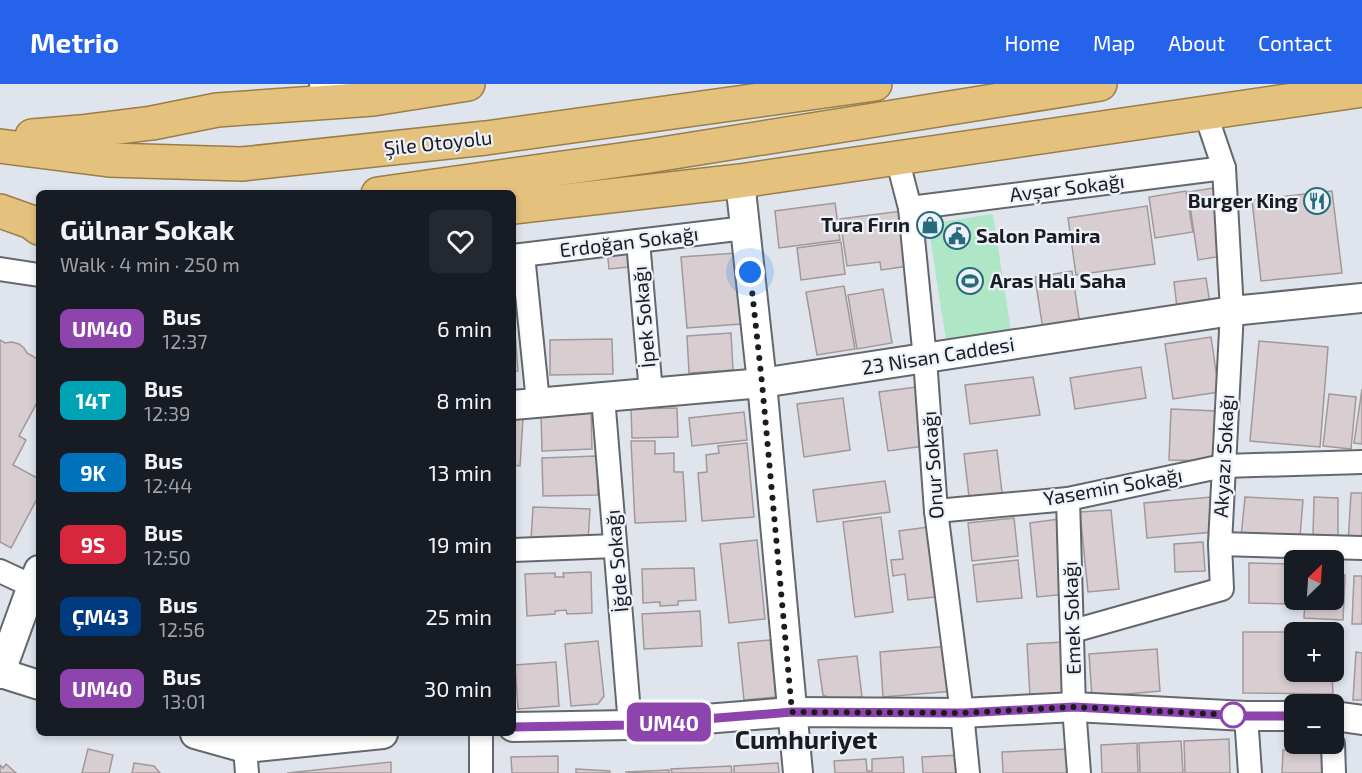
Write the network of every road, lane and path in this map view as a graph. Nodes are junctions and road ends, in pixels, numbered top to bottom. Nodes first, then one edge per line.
1 (245, 84) edge
2 (324, 84) edge
3 (468, 84) edge
4 (874, 84) edge
5 (1100, 84) edge
6 (1362, 90) edge
7 (373, 99) junction
8 (217, 110) junction
9 (1205, 112) junction
10 (0, 138) edge
11 (0, 146) edge
12 (897, 158) junction
13 (1224, 168) junction
14 (740, 181) junction
15 (407, 190) edge
16 (0, 196) edge
17 (36, 201) edge
18 (516, 207) edge
19 (910, 208) junction
20 (0, 211) edge
21 (36, 226) edge
22 (745, 228) junction
23 (638, 241) junction
24 (518, 255) edge
25 (0, 269) edge
26 (36, 275) edge
27 (1362, 298) edge
28 (1232, 310) junction
29 (925, 359) junction
30 (762, 383) junction
31 (651, 393) junction
32 (603, 397) junction
33 (525, 404) edge
34 (1362, 462) edge
35 (1223, 466) junction
36 (1068, 499) junction
37 (936, 511) junction
38 (1220, 544) junction
39 (615, 546) junction
40 (1362, 548) edge
41 (516, 550) edge
42 (0, 571) edge
43 (35, 578) edge
44 (1073, 631) junction
45 (1, 673) edge
46 (36, 684) edge
47 (1074, 707) junction
48 (792, 712) junction
49 (963, 713) junction
50 (1246, 716) junction
51 (1284, 716) edge
52 (1344, 717) edge
53 (1362, 720) edge
54 (630, 725) junction
55 (516, 727) edge
56 (199, 736) edge
57 (371, 736) edge
58 (481, 736) edge
59 (1333, 754) edge
60 (246, 760) edge
61 (481, 773) edge
62 (798, 773) edge
63 (968, 773) edge
64 (1080, 773) edge
65 (1250, 773) edge
66 (1334, 773) edge

1 - 8 highway
2 - 7 street
3 - 7 highway
4 - 11 highway, Şile Otoyolu
5 - 15 highway, Şile Otoyolu
6 - 9 highway
7 - 8 highway
8 - 10 highway
9 - 12 highway
9 - 13 street, Akyazı Sokağı
12 - 14 highway
12 - 19 street, Onur Sokağı
13 - 19 street, Avşar Sokağı
13 - 28 street, Akyazı Sokağı
14 - 18 highway
14 - 22 street
16 - 17 highway
19 - 29 street, Onur Sokağı
20 - 21 highway
22 - 23 street, Erdoğan Sokağı
22 - 30 street
23 - 24 street, Erdoğan Sokağı
23 - 31 street, İpek Sokağı
24 - 33 street
25 - 26 street
27 - 28 street, 23 Nisan Caddesi
28 - 29 street, 23 Nisan Caddesi
28 - 35 street, Akyazı Sokağı
29 - 30 street, 23 Nisan Caddesi
29 - 37 street, Onur Sokağı
30 - 31 street, 23 Nisan Caddesi
30 - 48 street
31 - 32 street, 23 Nisan Caddesi
32 - 33 street, 23 Nisan Caddesi
32 - 39 street, İğde Sokağı
34 - 35 street, Yasemin Sokağı
35 - 36 street, Yasemin Sokağı
35 - 38 street, Akyazı Sokağı
36 - 37 street, Yasemin Sokağı
36 - 44 street, Emek Sokağı
37 - 49 street, Onur Sokağı
38 - 40 street
38 - 44 street, Akyazı Sokağı
39 - 41 street
39 - 54 street, İğde Sokağı
42 - 43 street
43 - 45 street
44 - 47 street, Emek Sokağı
45 - 46 street
47 - 49 street
47 - 50 street
47 - 64 street, Emek Sokağı
48 - 49 street
48 - 54 street
48 - 62 street
49 - 63 street, Onur Sokağı
50 - 51 street
50 - 65 street
52 - 53 street
54 - 55 street
56 - 60 street
57 - 60 street
58 - 61 street
59 - 66 street

